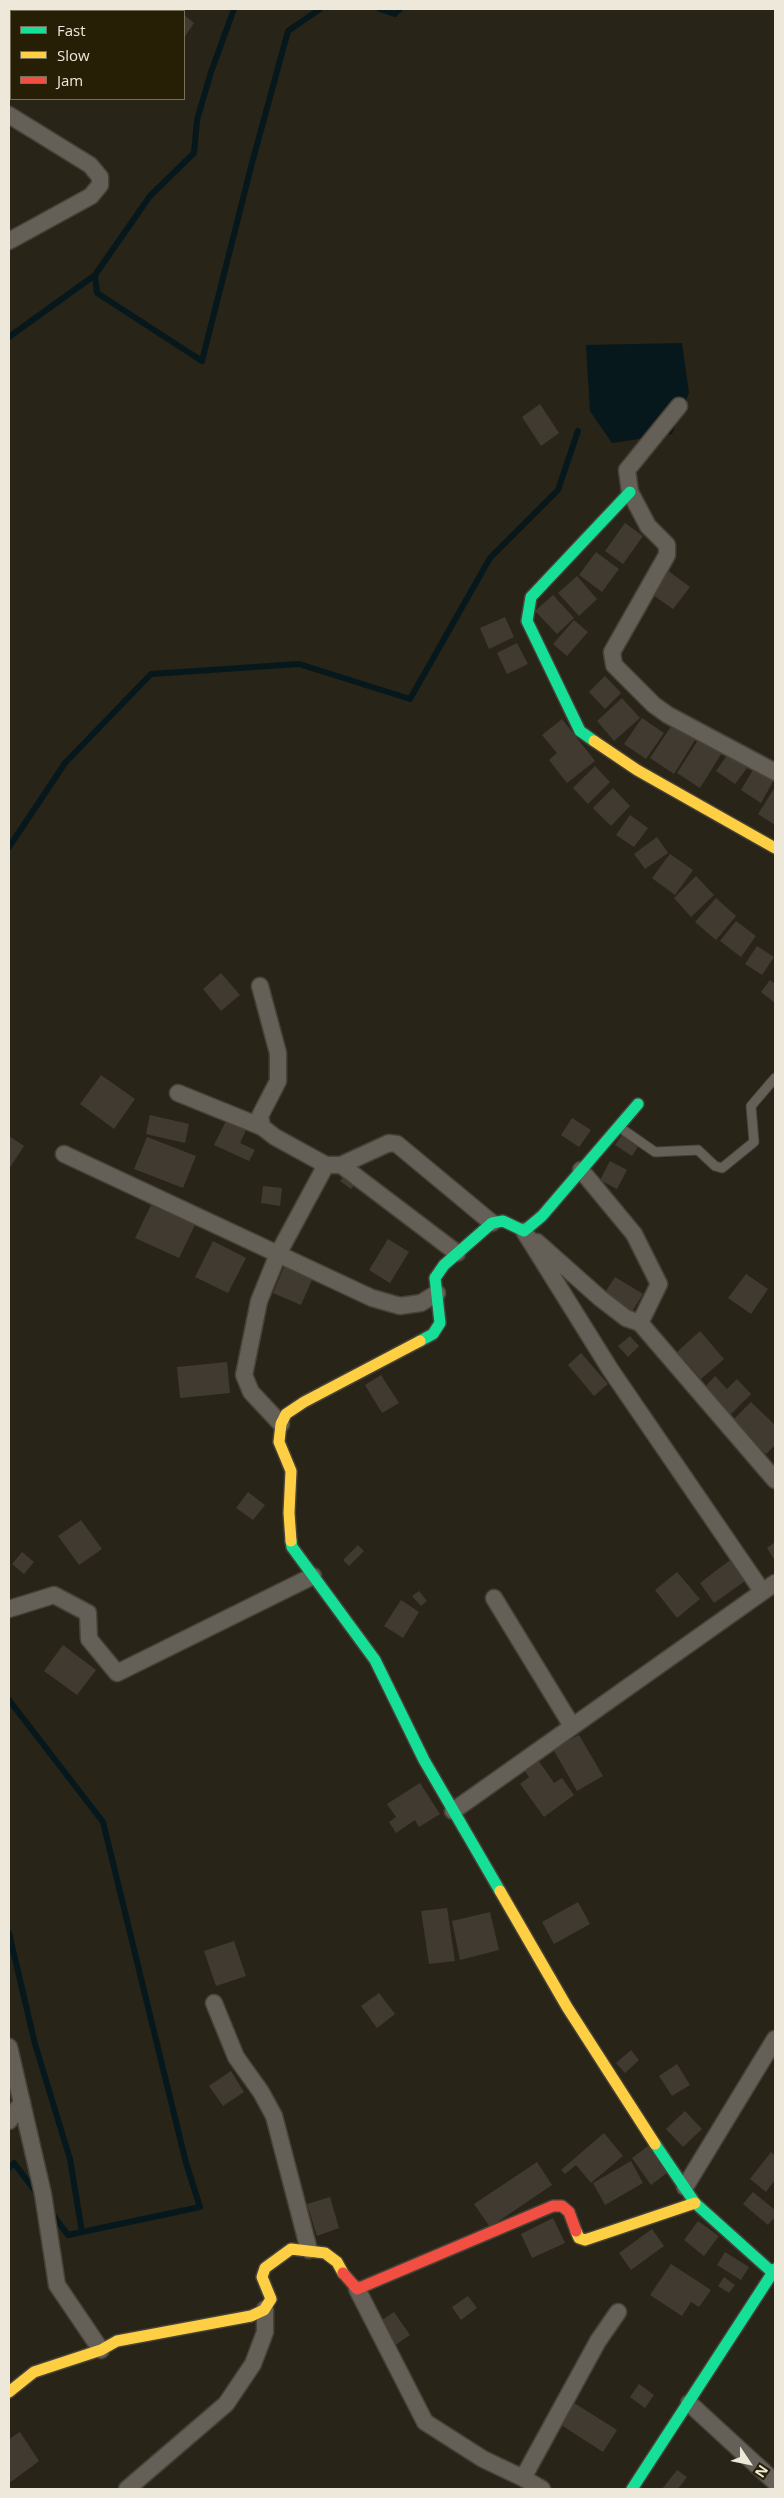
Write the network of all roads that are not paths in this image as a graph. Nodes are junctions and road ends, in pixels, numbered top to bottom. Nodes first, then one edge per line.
1 (9, 115) edge
2 (9, 241) edge
3 (679, 406) dead end
4 (630, 492) junction
5 (775, 772) edge
6 (775, 848) edge
7 (260, 986) dead end
8 (775, 1078) edge
9 (178, 1093) dead end
10 (638, 1104) dead end
11 (619, 1126) junction
12 (262, 1127) junction
13 (64, 1154) dead end
14 (334, 1165) junction
15 (581, 1170) junction
16 (492, 1223) junction
17 (524, 1231) junction
18 (457, 1253) junction
19 (278, 1254) junction
20 (437, 1293) junction
21 (640, 1323) junction
22 (281, 1424) junction
23 (775, 1480) edge
24 (313, 1576) junction
25 (769, 1587) edge
26 (494, 1598) dead end
27 (9, 1609) edge
28 (572, 1726) junction
29 (453, 1811) junction
30 (214, 2003) dead end
31 (775, 2039) edge
32 (9, 2047) edge
33 (22, 2102) junction
34 (9, 2120) edge
35 (685, 2187) junction
36 (695, 2203) junction
37 (309, 2250) junction
38 (774, 2271) edge
39 (357, 2289) junction
40 (265, 2309) junction
41 (618, 2312) dead end
42 (101, 2350) junction
43 (9, 2392) edge
44 (689, 2403) junction
45 (523, 2478) junction
46 (775, 2482) edge
47 (634, 2488) edge
48 (127, 2489) edge
49 (542, 2489) edge

1 - 2 street
3 - 4 street
4 - 5 street
4 - 6 street
7 - 12 street
8 - 11 lane
9 - 12 street
10 - 11 street
11 - 15 street
12 - 14 street
13 - 19 street
14 - 16 street
14 - 18 street
14 - 19 street
15 - 17 street
15 - 21 street
16 - 17 street
16 - 18 street
17 - 21 street
17 - 25 street
18 - 20 street
19 - 20 street
19 - 22 street
20 - 22 street
21 - 23 street
22 - 24 street
24 - 27 street
24 - 29 street
25 - 28 street
26 - 28 street
28 - 29 street
29 - 35 street
30 - 37 street
31 - 35 street
32 - 33 street
33 - 34 street
33 - 42 street
35 - 36 street
36 - 38 street
36 - 39 street
37 - 39 street
37 - 40 street
38 - 44 street
39 - 45 street
40 - 42 street
40 - 48 street
41 - 45 street
42 - 43 street
44 - 46 street
44 - 47 street
45 - 49 street

